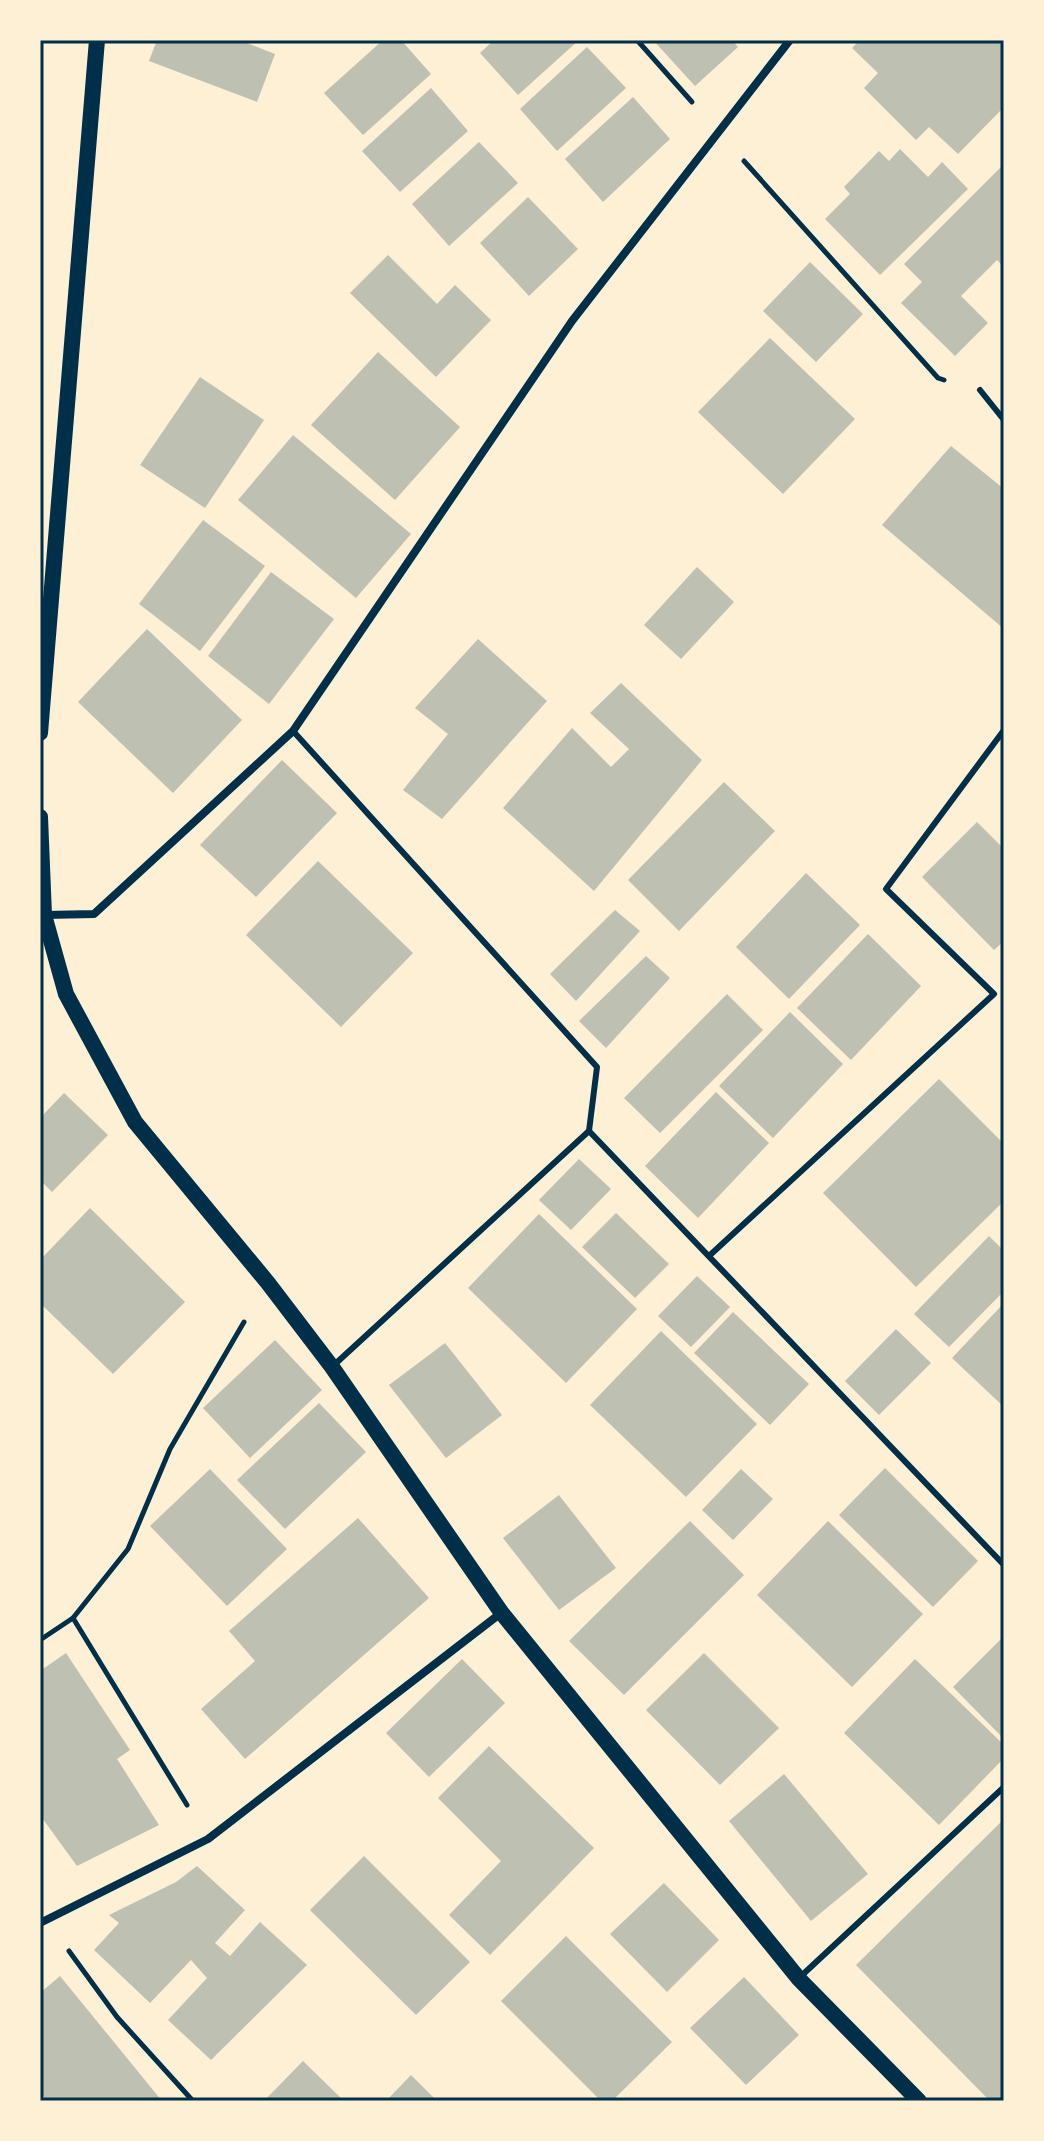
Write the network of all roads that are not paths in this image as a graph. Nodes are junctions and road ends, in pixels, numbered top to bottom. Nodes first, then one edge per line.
1 (97, 40) edge
2 (790, 40) edge
3 (980, 390) road end
4 (1004, 420) edge
5 (1004, 730) edge
6 (293, 731) junction
7 (40, 733) edge
8 (40, 817) edge
9 (42, 915) edge
10 (589, 1131) junction
11 (709, 1256) junction
12 (332, 1367) junction
13 (1004, 1565) edge
14 (501, 1612) junction
15 (1004, 1787) edge
16 (43, 1922) edge
17 (799, 1979) junction
18 (919, 2101) edge

1 - 7 main road
2 - 6 street
3 - 4 lane
5 - 11 lane
6 - 9 street
6 - 10 lane
8 - 9 main road
9 - 12 main road
10 - 11 lane
10 - 12 lane
11 - 13 lane
12 - 14 main road
14 - 16 street
14 - 17 main road
15 - 17 lane
17 - 18 main road

